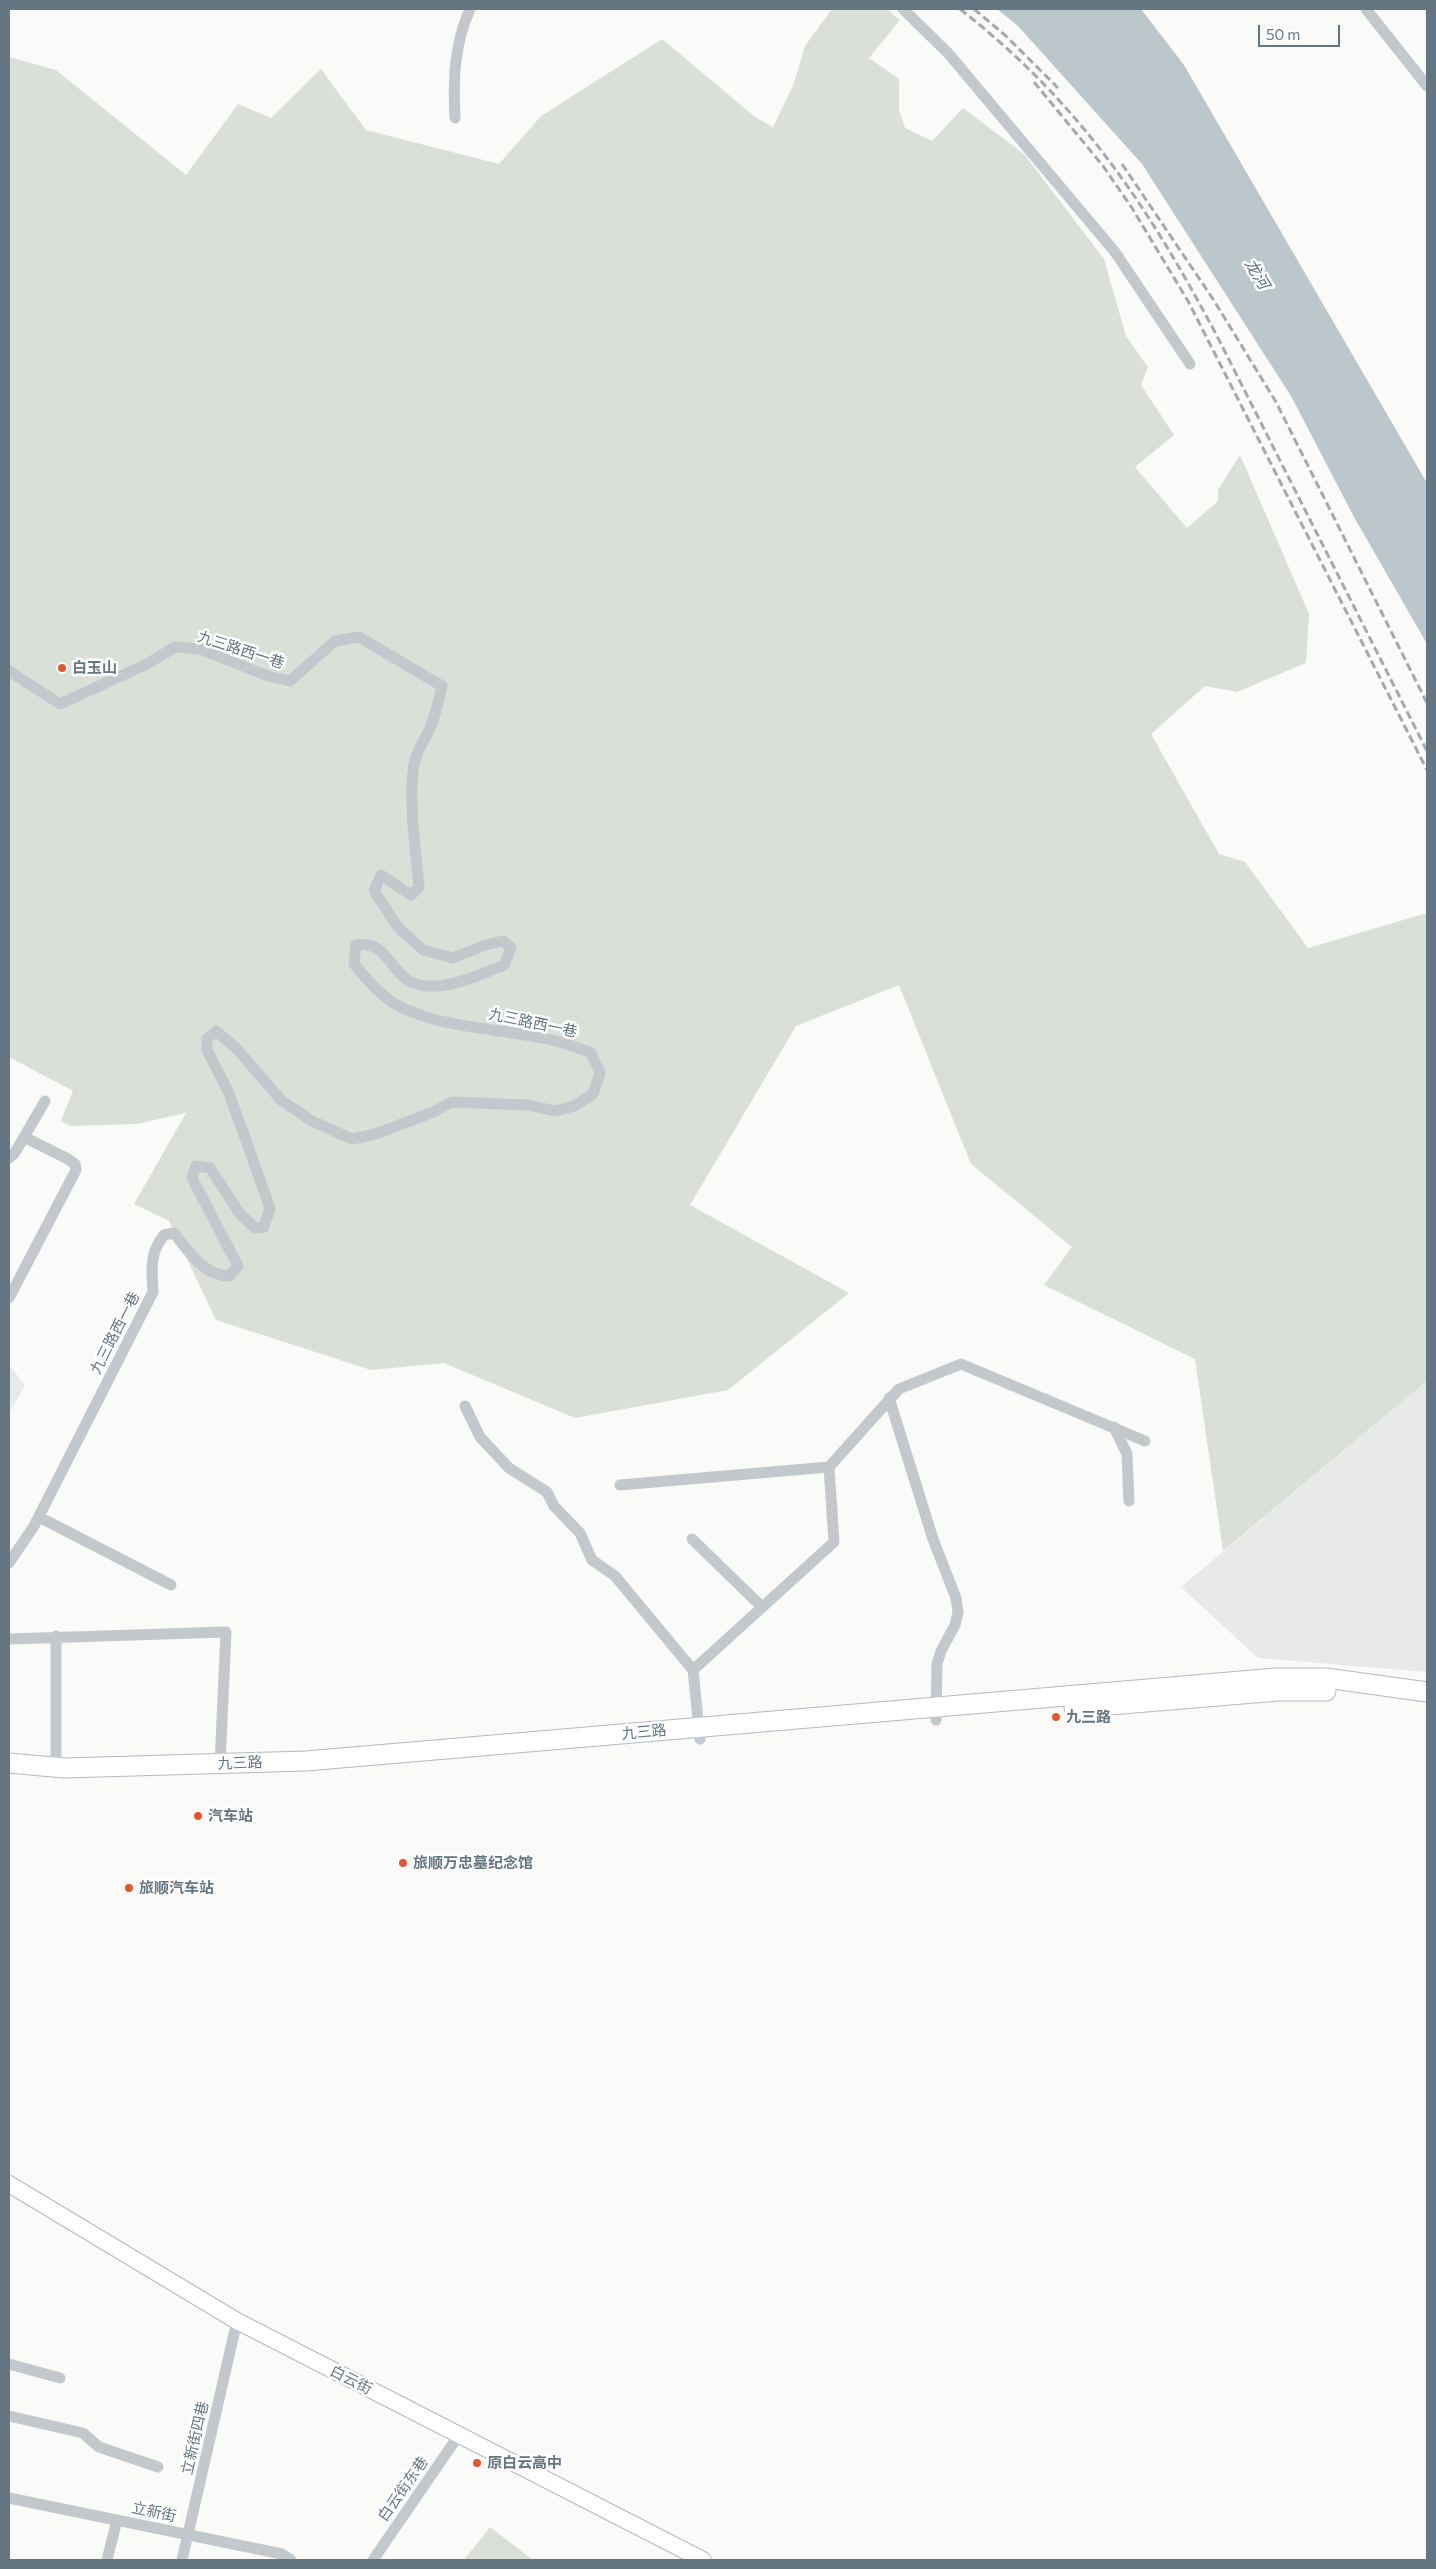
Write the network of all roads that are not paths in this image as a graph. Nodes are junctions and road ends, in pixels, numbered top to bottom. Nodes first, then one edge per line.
1 (470, 9) edge
2 (903, 9) edge
3 (1366, 9) edge
4 (1427, 86) edge
5 (455, 118) dead end
6 (1190, 364) dead end
7 (9, 671) edge
8 (45, 1101) dead end
9 (24, 1137) junction
10 (9, 1158) edge
11 (9, 1298) edge
12 (889, 1398) junction
13 (465, 1406) dead end
14 (1114, 1427) junction
15 (1145, 1441) dead end
16 (829, 1466) junction
17 (620, 1484) dead end
18 (1129, 1501) dead end
19 (39, 1517) junction
20 (692, 1539) dead end
21 (9, 1563) edge
22 (171, 1585) dead end
23 (762, 1607) junction
24 (56, 1636) junction
25 (9, 1639) edge
26 (693, 1670) junction
27 (1427, 1692) edge
28 (1427, 1705) edge
29 (936, 1713) junction
30 (700, 1733) junction
31 (9, 1763) edge
32 (220, 1764) junction
33 (56, 1768) junction
34 (9, 1776) edge
35 (9, 2184) edge
36 (237, 2322) junction
37 (9, 2364) edge
38 (60, 2378) dead end
39 (9, 2416) edge
40 (459, 2436) junction
41 (158, 2467) dead end
42 (9, 2498) edge
43 (117, 2520) junction
44 (189, 2535) junction
45 (107, 2560) edge
46 (182, 2560) edge
47 (291, 2560) edge
48 (373, 2560) edge
49 (703, 2560) edge

1 - 5 street
2 - 6 street
3 - 4 street
7 - 19 street, 九三路西一巷
8 - 9 street
9 - 10 street
9 - 11 street
12 - 14 street
12 - 16 street
12 - 29 street
13 - 26 street
14 - 15 street
14 - 18 street
16 - 17 street
16 - 23 street
19 - 21 street, 九三路西一巷
19 - 22 street
20 - 23 street
23 - 26 street
24 - 25 street
24 - 32 street
24 - 33 street
26 - 30 street
27 - 29 highway, 九三路
28 - 29 highway, 九三路
29 - 30 highway, 九三路
30 - 32 highway, 九三路
30 - 34 highway, 九三路
31 - 33 highway, 九三路
32 - 33 highway, 九三路
35 - 36 main road, 白云街
36 - 40 main road, 白云街
36 - 44 street, 立新街四巷
37 - 38 street
39 - 41 street
40 - 48 street, 白云街东巷
40 - 49 main road, 白云街
42 - 43 street, 立新街
43 - 44 street, 立新街
43 - 45 street
44 - 46 street, 立新街四巷
44 - 47 street, 立新街

